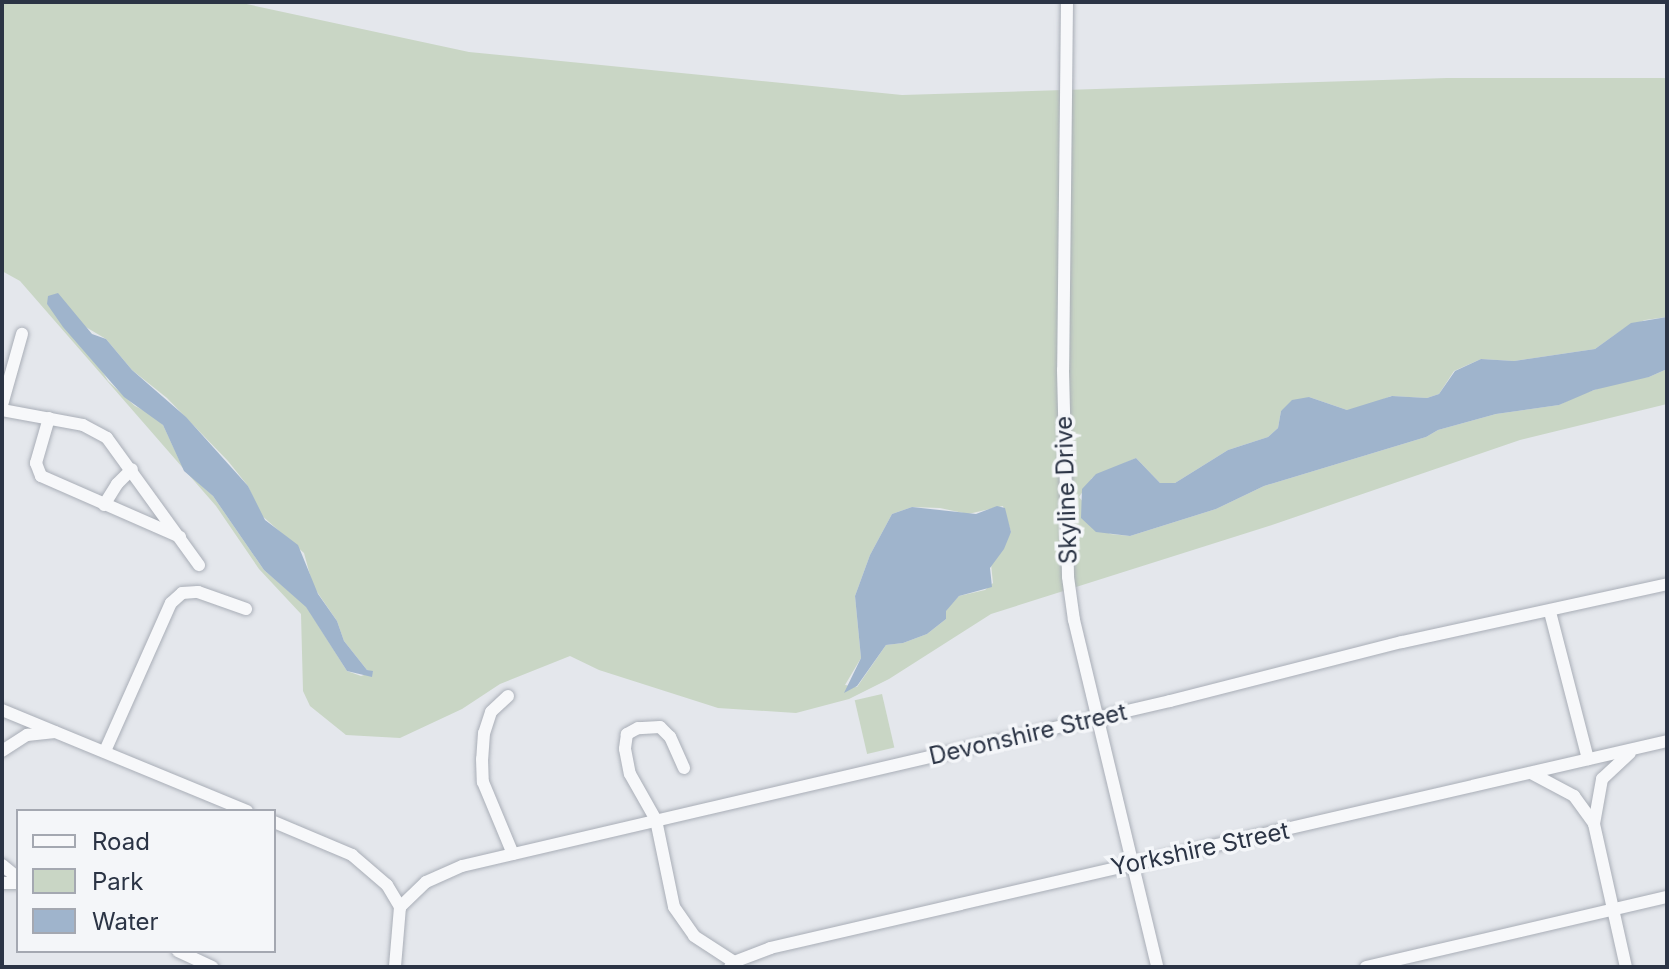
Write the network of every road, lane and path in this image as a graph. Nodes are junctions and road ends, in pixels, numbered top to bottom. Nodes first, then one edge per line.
1 (1067, 2) edge
2 (22, 334) dead end
3 (2, 408) edge
4 (49, 418) junction
5 (132, 469) junction
6 (104, 505) junction
7 (180, 537) junction
8 (199, 565) dead end
9 (1667, 584) edge
10 (246, 609) dead end
11 (1550, 612) junction
12 (508, 696) dead end
13 (2, 710) edge
14 (1098, 718) junction
15 (62, 732) junction
16 (1667, 741) edge
17 (1637, 747) junction
18 (2, 751) edge
19 (105, 751) junction
20 (1588, 759) junction
21 (684, 768) dead end
22 (1531, 773) junction
23 (242, 809) edge
24 (656, 820) junction
25 (276, 823) edge
26 (1594, 824) junction
27 (513, 854) junction
28 (1133, 864) junction
29 (1667, 897) edge
30 (400, 907) junction
31 (1613, 910) junction
32 (399, 939) junction
33 (182, 953) edge
34 (732, 964) edge
35 (213, 967) edge
36 (385, 967) edge
37 (395, 967) edge
38 (1157, 967) edge
39 (1366, 967) edge
40 (1626, 967) edge

1 - 14 street, Skyline Drive
2 - 3 street
3 - 4 street
4 - 5 street
4 - 6 street
5 - 6 street
5 - 7 street
6 - 7 street
7 - 8 street
9 - 11 street, Devonshire Street
10 - 19 street
11 - 14 street, Devonshire Street
11 - 20 street
12 - 27 street
13 - 15 street
14 - 24 street, Devonshire Street
14 - 28 street, Skyline Drive
15 - 18 street
15 - 19 street
16 - 17 street, Yorkshire Street
17 - 20 street, Yorkshire Street
17 - 26 street
19 - 23 street
20 - 22 street, Yorkshire Street
21 - 24 street
22 - 26 street
22 - 28 street, Yorkshire Street
24 - 27 street, Devonshire Street
24 - 34 street
25 - 30 street
26 - 31 street
27 - 30 street, Devonshire Street
28 - 34 street, Yorkshire Street
28 - 38 street, Skyline Drive
29 - 31 street
30 - 32 street
31 - 39 street
31 - 40 street
32 - 36 street
32 - 37 street
33 - 35 street

